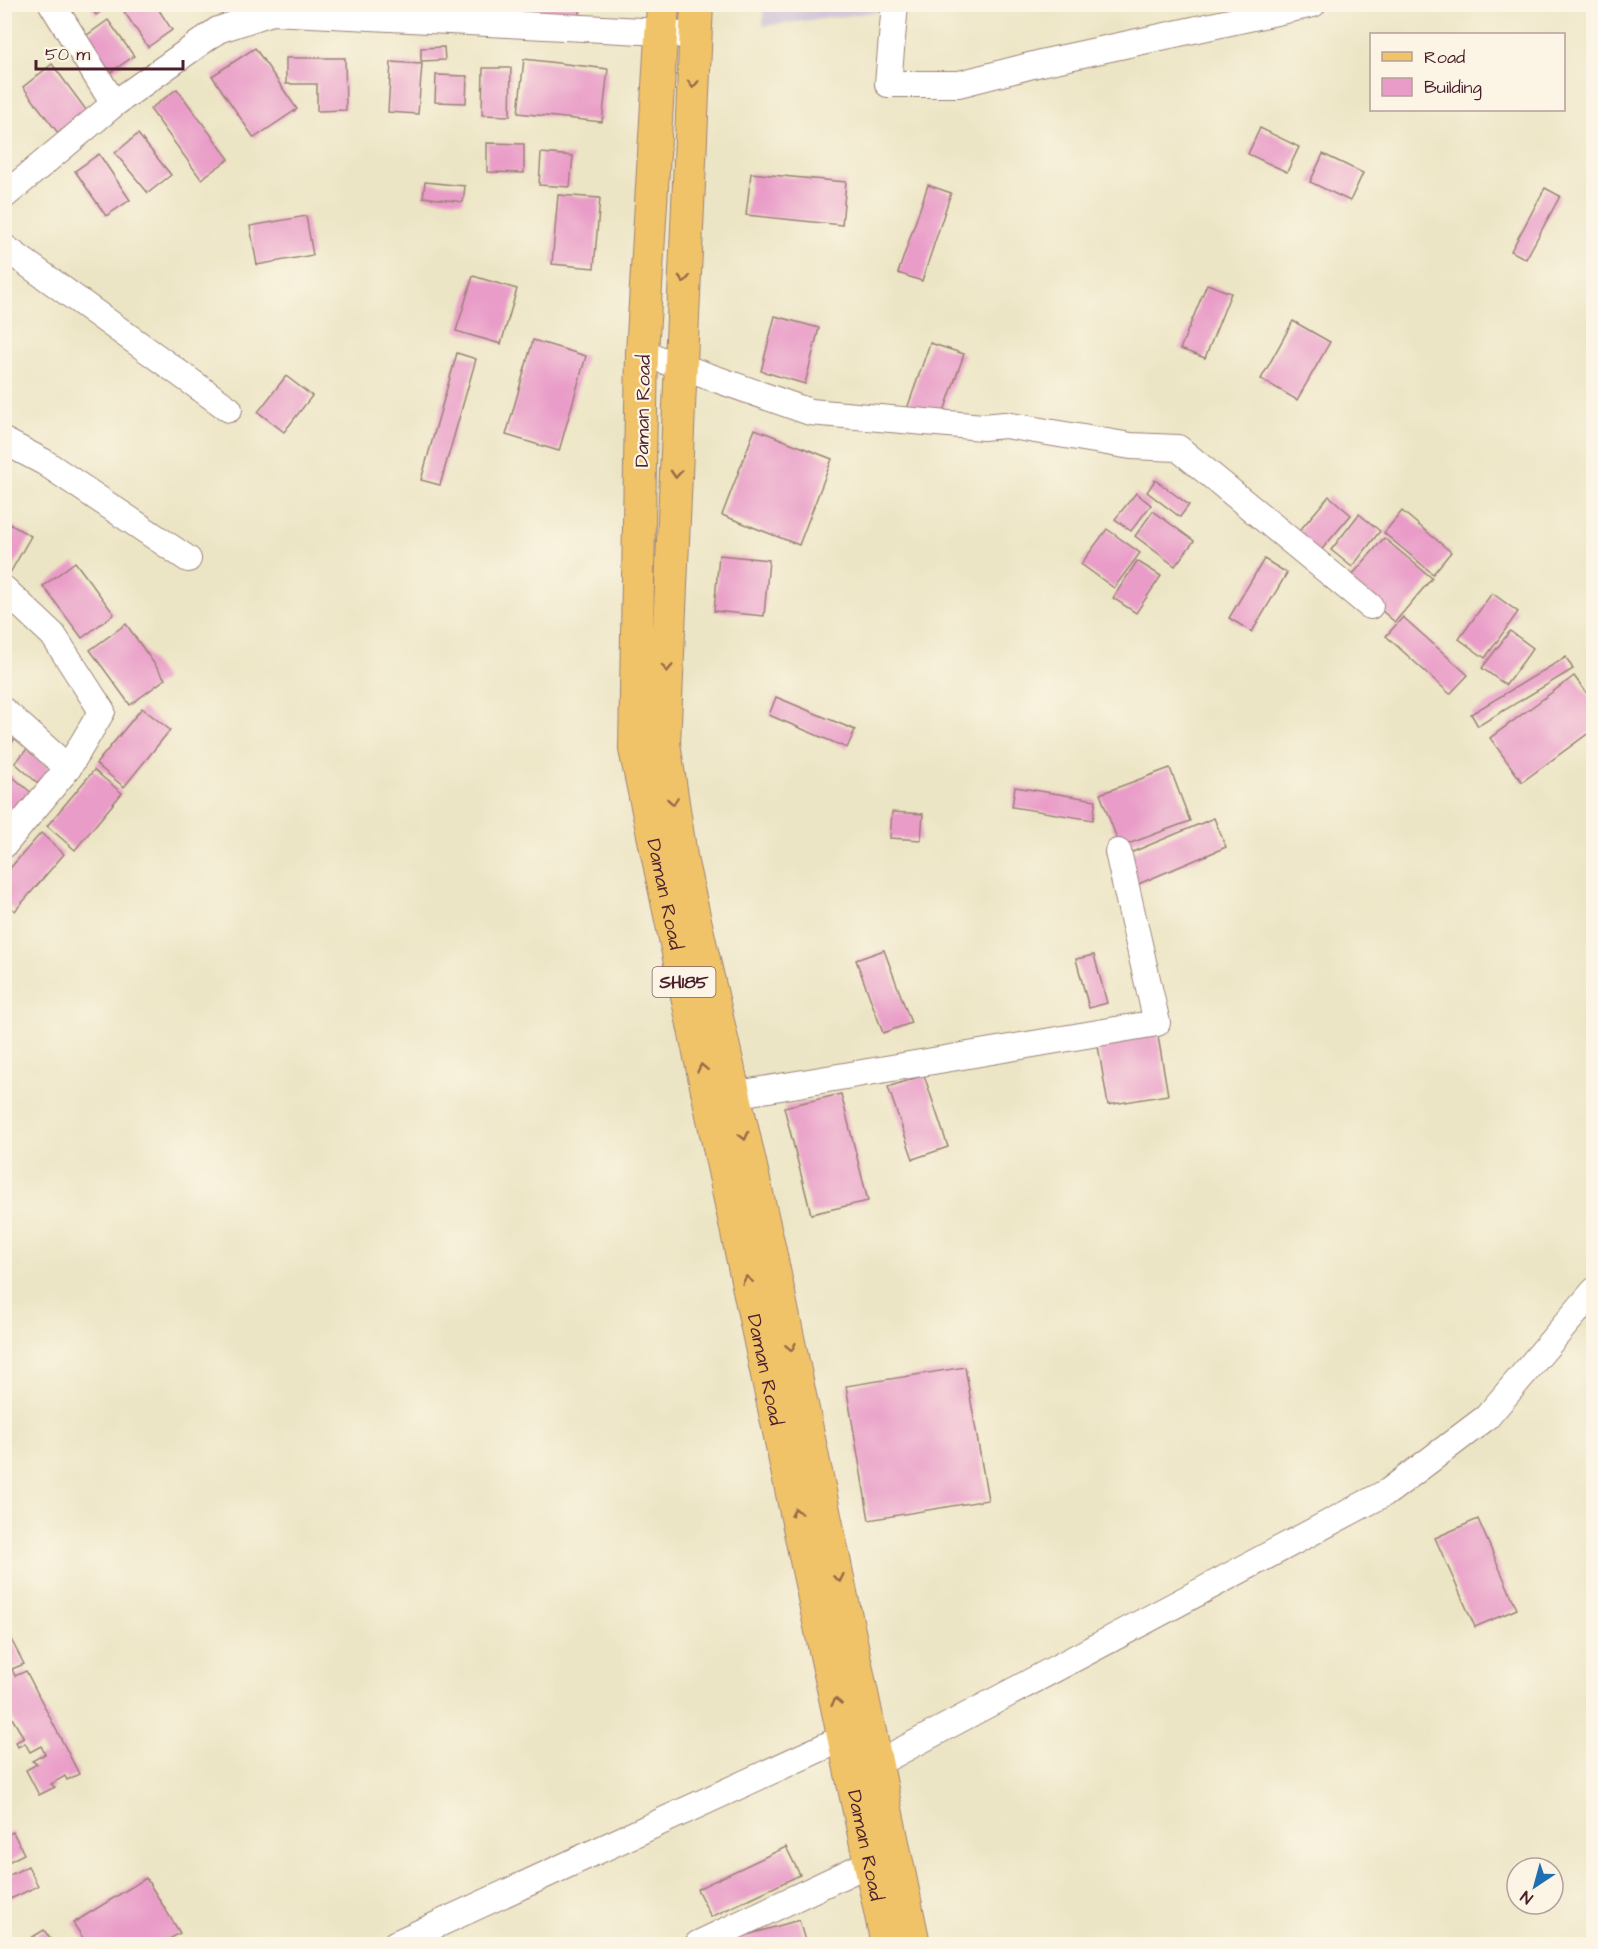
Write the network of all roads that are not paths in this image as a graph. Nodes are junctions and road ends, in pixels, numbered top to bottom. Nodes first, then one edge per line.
1 (52, 4) edge
2 (697, 4) edge
3 (895, 4) edge
4 (1313, 4) edge
5 (662, 18) edge
6 (695, 37) junction
7 (114, 104) junction
8 (4, 196) edge
9 (4, 247) edge
10 (642, 353) junction
11 (680, 368) junction
12 (229, 409) dead end
13 (4, 441) edge
14 (188, 559) dead end
15 (4, 589) edge
16 (1370, 606) dead end
17 (4, 711) edge
18 (68, 768) junction
19 (4, 845) edge
20 (1118, 852) dead end
21 (722, 1097) junction
22 (1593, 1291) edge
23 (857, 1755) junction
24 (882, 1860) junction
25 (394, 1944) edge
26 (698, 1944) edge
27 (887, 1944) edge
28 (914, 1944) edge

1 - 7 street
2 - 6 main road
3 - 4 street
5 - 6 street
5 - 7 street
5 - 10 main road, Daman Road / SH185
6 -> 11 main road
7 - 8 street
9 - 12 street
10 - 11 street
21 -> 10 main road, Daman Road / SH185
11 - 16 street
11 -> 21 main road
13 - 14 street
15 - 18 street
17 - 18 street
18 - 19 street
20 - 21 street
23 -> 21 main road, Daman Road / SH185
21 -> 23 main road
22 - 23 street
23 - 24 main road, Daman Road / SH185
23 - 25 street
24 - 26 street
24 - 27 main road, Daman Road / SH185
24 - 28 main road

